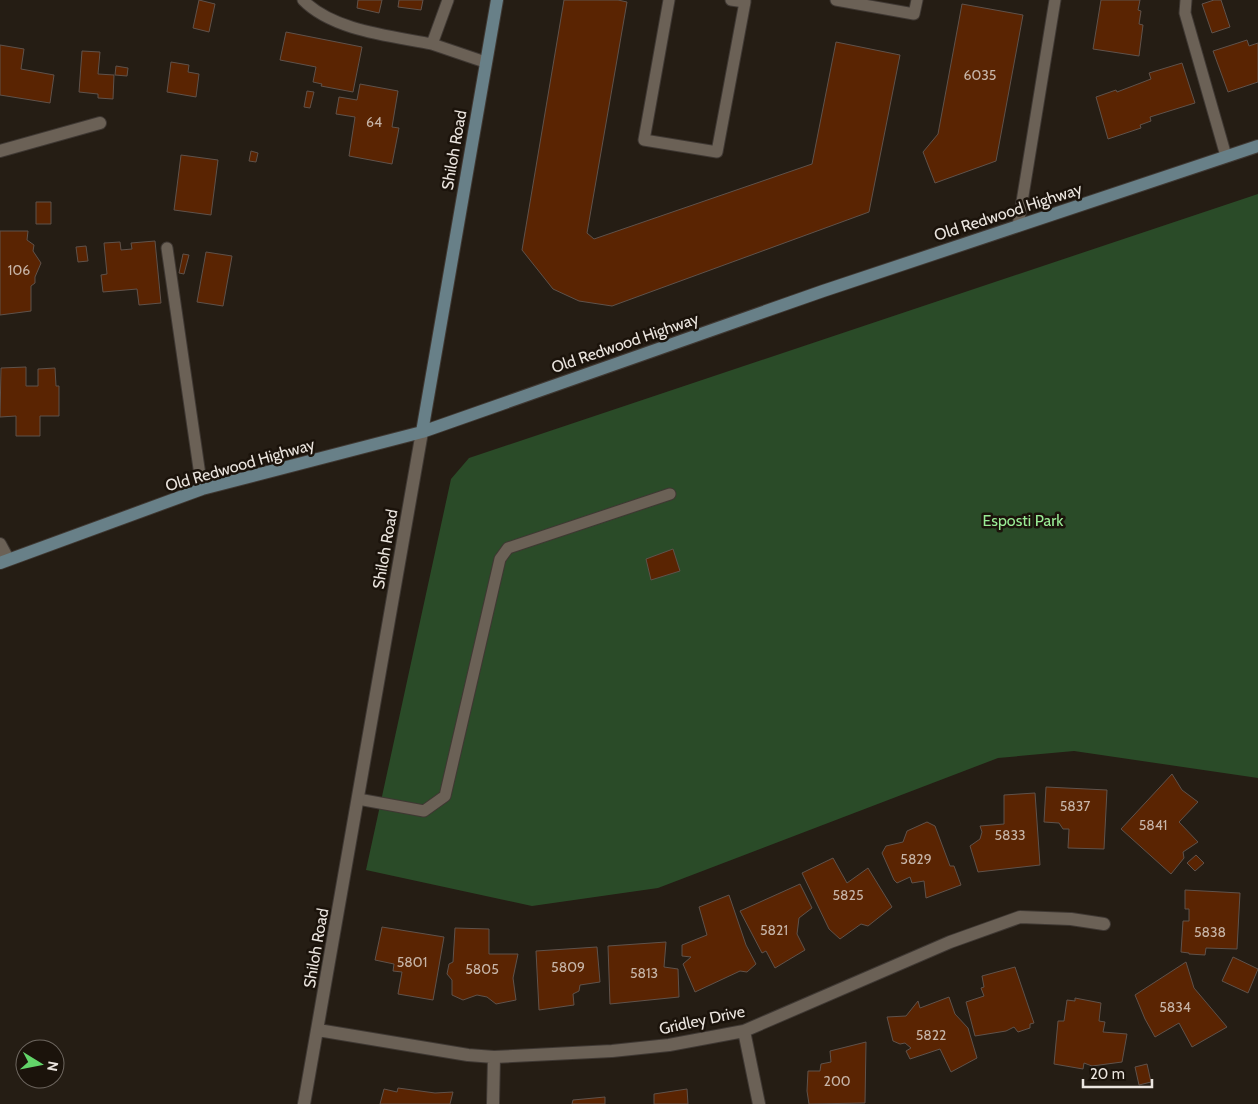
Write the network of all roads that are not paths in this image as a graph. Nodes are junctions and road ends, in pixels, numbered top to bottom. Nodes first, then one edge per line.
1 (303, 0) edge
2 (448, 0) edge
3 (497, 0) edge
4 (669, 0) edge
5 (731, 0) edge
6 (836, 0) edge
7 (917, 0) edge
8 (1055, 0) edge
9 (1186, 0) edge
10 (745, 1) edge
11 (432, 44) junction
12 (485, 62) junction
13 (100, 123) dead end
14 (1258, 146) edge
15 (0, 151) edge
16 (1226, 156) junction
17 (1018, 226) junction
18 (167, 248) dead end
19 (422, 432) junction
20 (202, 489) junction
21 (670, 494) dead end
22 (0, 544) edge
23 (4, 561) edge
24 (358, 799) junction
25 (1104, 924) dead end
26 (318, 1030) junction
27 (744, 1031) junction
28 (494, 1057) junction
29 (304, 1104) edge
30 (493, 1104) edge
31 (759, 1104) edge

1 - 11 lane
2 - 11 lane
3 - 12 main road, Shiloh Road
4 - 10 lane
5 - 10 lane
6 - 7 lane
8 - 17 lane
9 - 16 lane
11 - 12 lane
12 - 19 main road, Shiloh Road
13 - 15 street
14 - 16 main road, Old Redwood Highway
16 - 17 main road, Old Redwood Highway
17 - 19 main road, Old Redwood Highway
18 - 20 lane
19 - 20 main road, Old Redwood Highway
19 - 24 street, Shiloh Road
20 - 23 main road, Old Redwood Highway
21 - 24 lane
22 - 23 street
24 - 26 street, Shiloh Road
25 - 27 street, Gridley Drive
26 - 28 street, Gridley Drive
26 - 29 street, Shiloh Road
27 - 28 street, Gridley Drive
27 - 31 street
28 - 30 street

